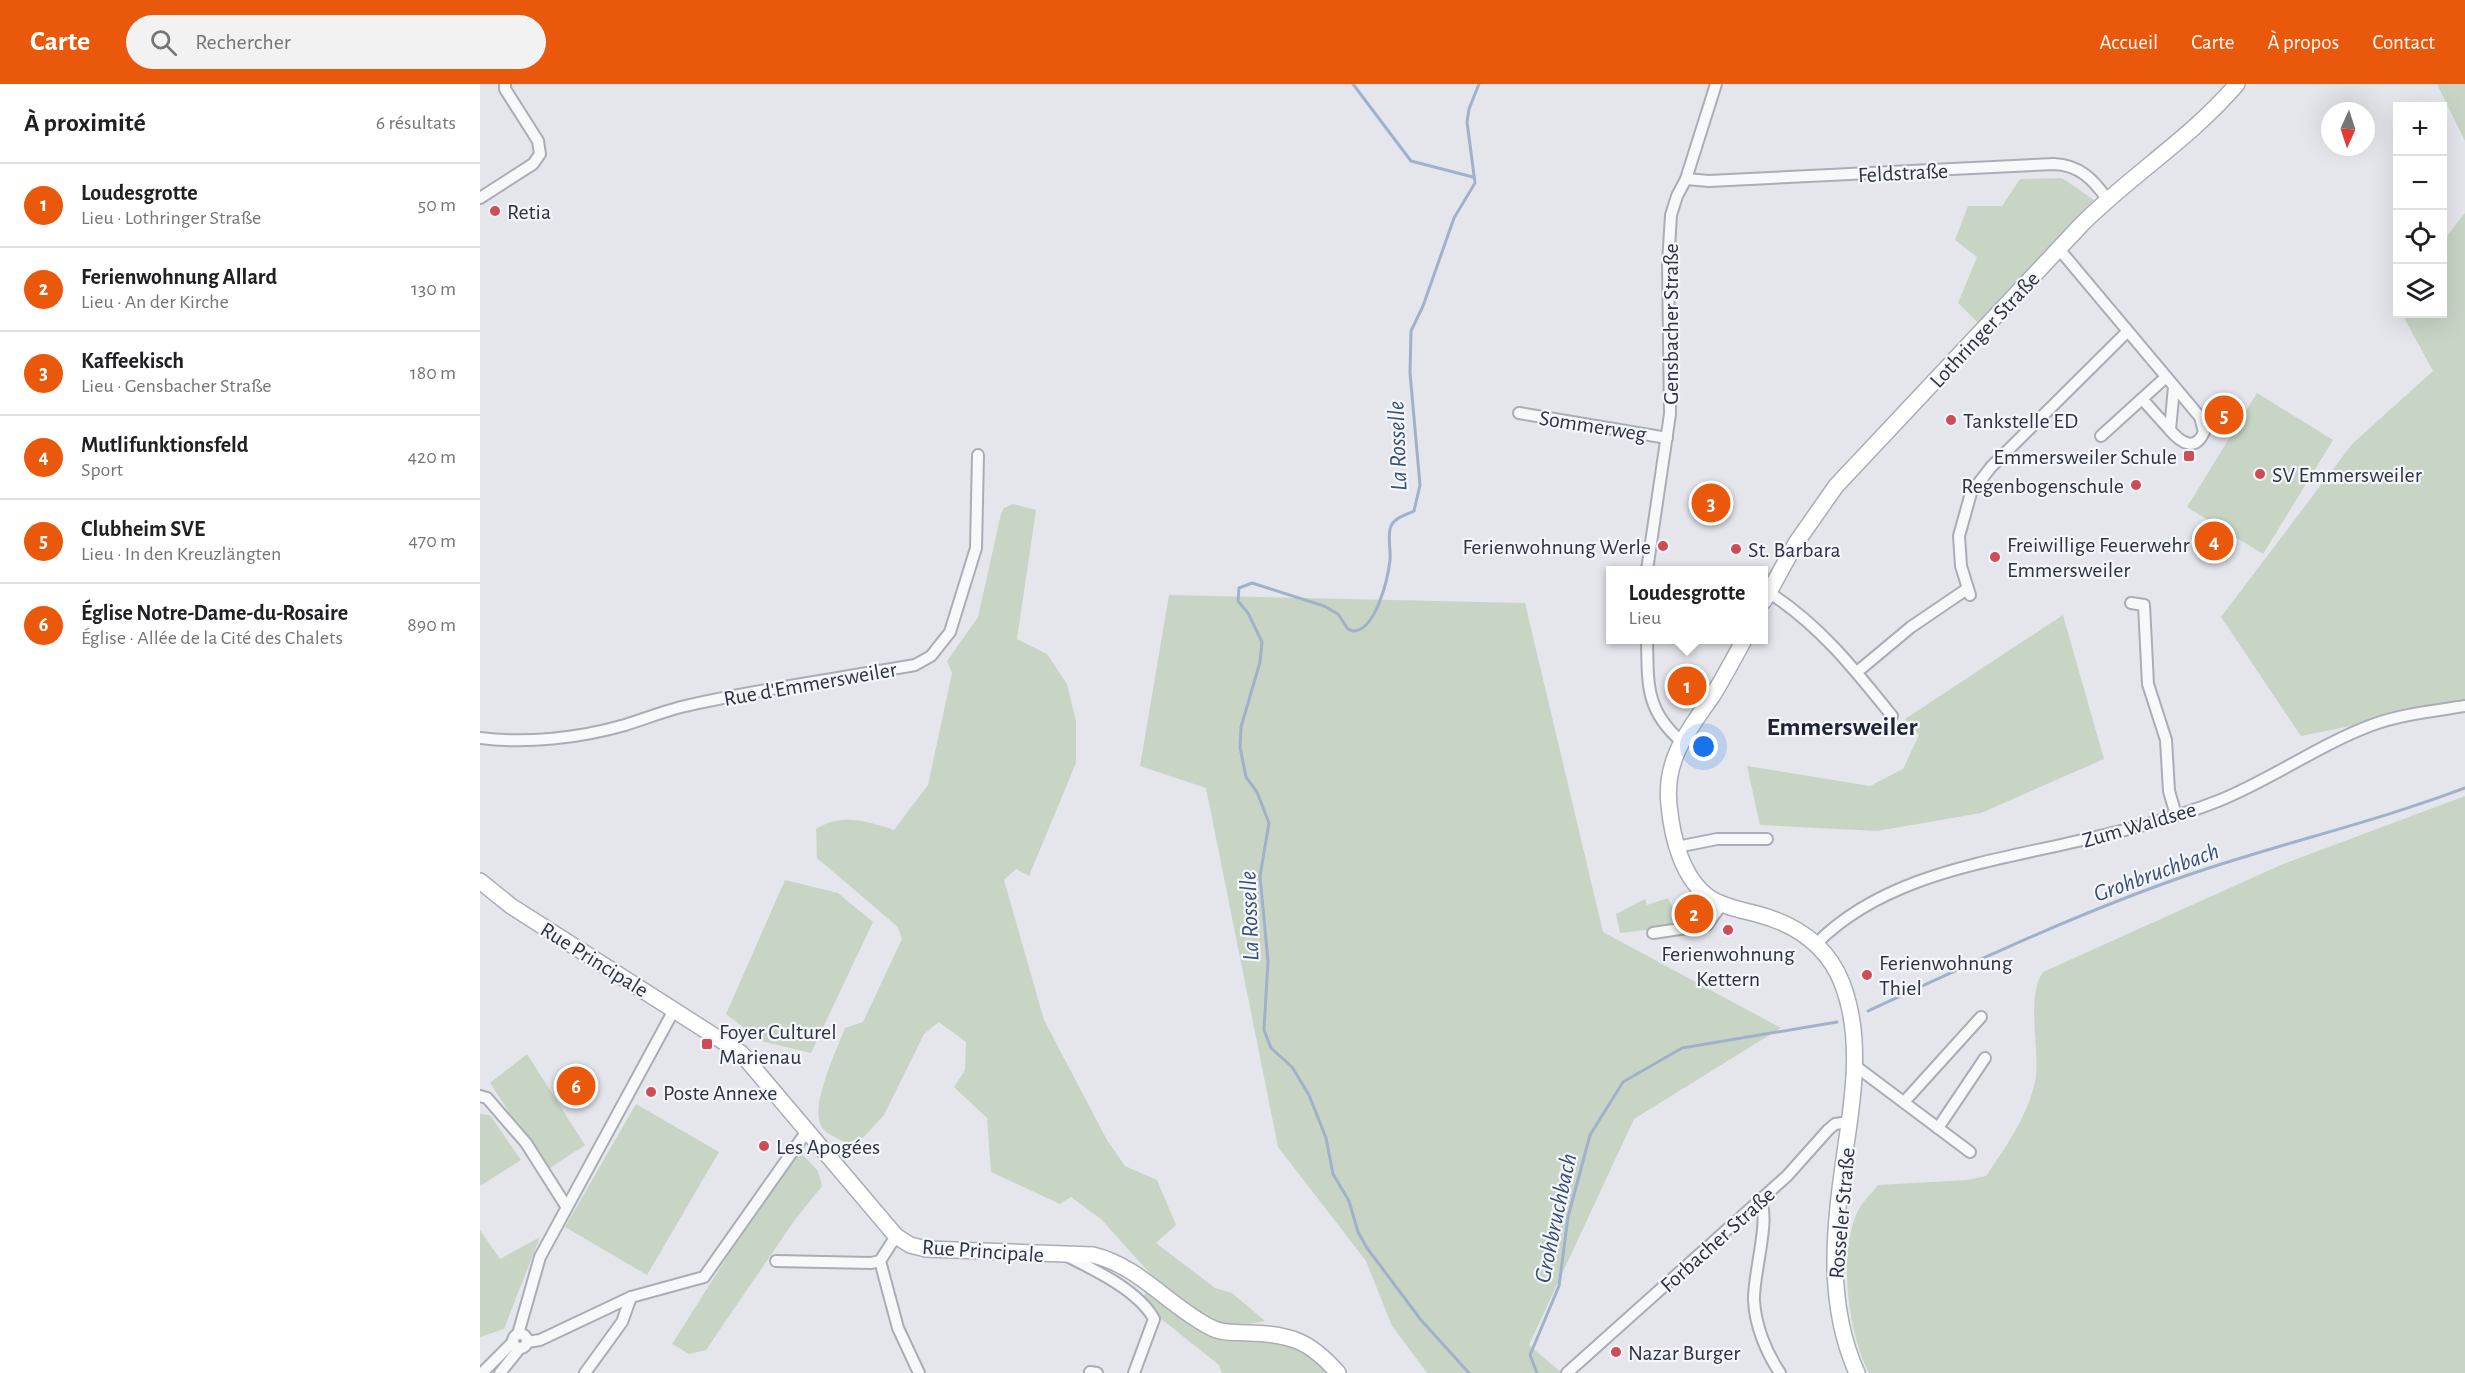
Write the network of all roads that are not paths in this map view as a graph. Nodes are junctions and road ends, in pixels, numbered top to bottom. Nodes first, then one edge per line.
1 (505, 84) edge
2 (1716, 84) edge
3 (2237, 84) edge
4 (1686, 179) junction
5 (480, 198) edge
6 (2107, 199) junction
7 (2059, 249) junction
8 (2127, 332) junction
9 (2166, 377) junction
10 (2174, 387) junction
11 (2143, 400) junction
12 (1519, 413) dead end
13 (2170, 430) junction
14 (2101, 436) dead end
15 (1667, 438) junction
16 (978, 455) dead end
17 (1648, 566) edge
18 (1768, 592) edge
19 (1768, 597) edge
20 (2131, 603) dead end
21 (1647, 644) edge
22 (1741, 644) edge
23 (1857, 672) junction
24 (2465, 706) edge
25 (1893, 716) dead end
26 (480, 738) edge
27 (1681, 741) junction
28 (2176, 815) junction
29 (1767, 839) dead end
30 (1677, 847) junction
31 (481, 883) edge
32 (1722, 904) junction
33 (1653, 933) dead end
34 (1816, 944) junction
35 (674, 1010) junction
36 (1981, 1017) dead end
37 (1985, 1058) dead end
38 (1854, 1065) junction
39 (480, 1097) edge
40 (1904, 1102) junction
41 (1850, 1122) junction
42 (1938, 1128) junction
43 (807, 1131) junction
44 (1970, 1152) dead end
45 (1760, 1200) junction
46 (566, 1206) junction
47 (896, 1236) junction
48 (1064, 1255) junction
49 (776, 1261) dead end
50 (880, 1261) junction
51 (631, 1297) junction
52 (520, 1342) junction
53 (482, 1373) edge
54 (500, 1373) edge
55 (585, 1373) edge
56 (919, 1373) edge
57 (1134, 1373) edge
58 (1338, 1373) edge
59 (1567, 1373) edge
60 (1780, 1373) edge
61 (1857, 1373) edge

1 - 5 street
2 - 4 street, Gensbacher Straße
3 - 6 main road, Lothringer Straße
4 - 6 street, Feldstraße
4 - 15 street, Gensbacher Straße
6 - 7 main road, Lothringer Straße
7 - 8 street
7 - 18 main road, Lothringer Straße
8 - 9 street
8 - 23 street
9 - 10 street
9 - 11 street
10 - 13 street
10 - 13 street
11 - 13 street
11 - 14 street
12 - 15 street, Sommerweg
15 - 17 street, Gensbacher Straße
16 - 26 street, Rue d'Emmersweiler
19 - 23 street
20 - 28 street
21 - 27 street
22 - 27 main road
23 - 25 street
24 - 28 street, Zum Waldsee
27 - 30 main road
28 - 34 street, Zum Waldsee
29 - 30 street
30 - 32 main road
31 - 35 main road, Rue Principale
32 - 33 street
32 - 34 main road
34 - 38 main road
35 - 43 main road, Rue Principale
35 - 46 street
36 - 40 street
37 - 42 street
38 - 40 street
38 - 41 main road
39 - 46 street
40 - 42 street
41 - 45 street, Forbacher Straße
41 - 61 main road, Rosseler Straße
42 - 44 street
43 - 47 main road, Rue Principale
43 - 51 street
45 - 59 street, Forbacher Straße
45 - 60 street
46 - 52 street
47 - 48 main road, Rue Principale
47 - 50 street
48 - 57 street
48 - 58 main road, Rue Principale
49 - 50 street
50 - 56 street
51 - 52 street
51 - 55 street
52 - 53 street
52 - 54 street

